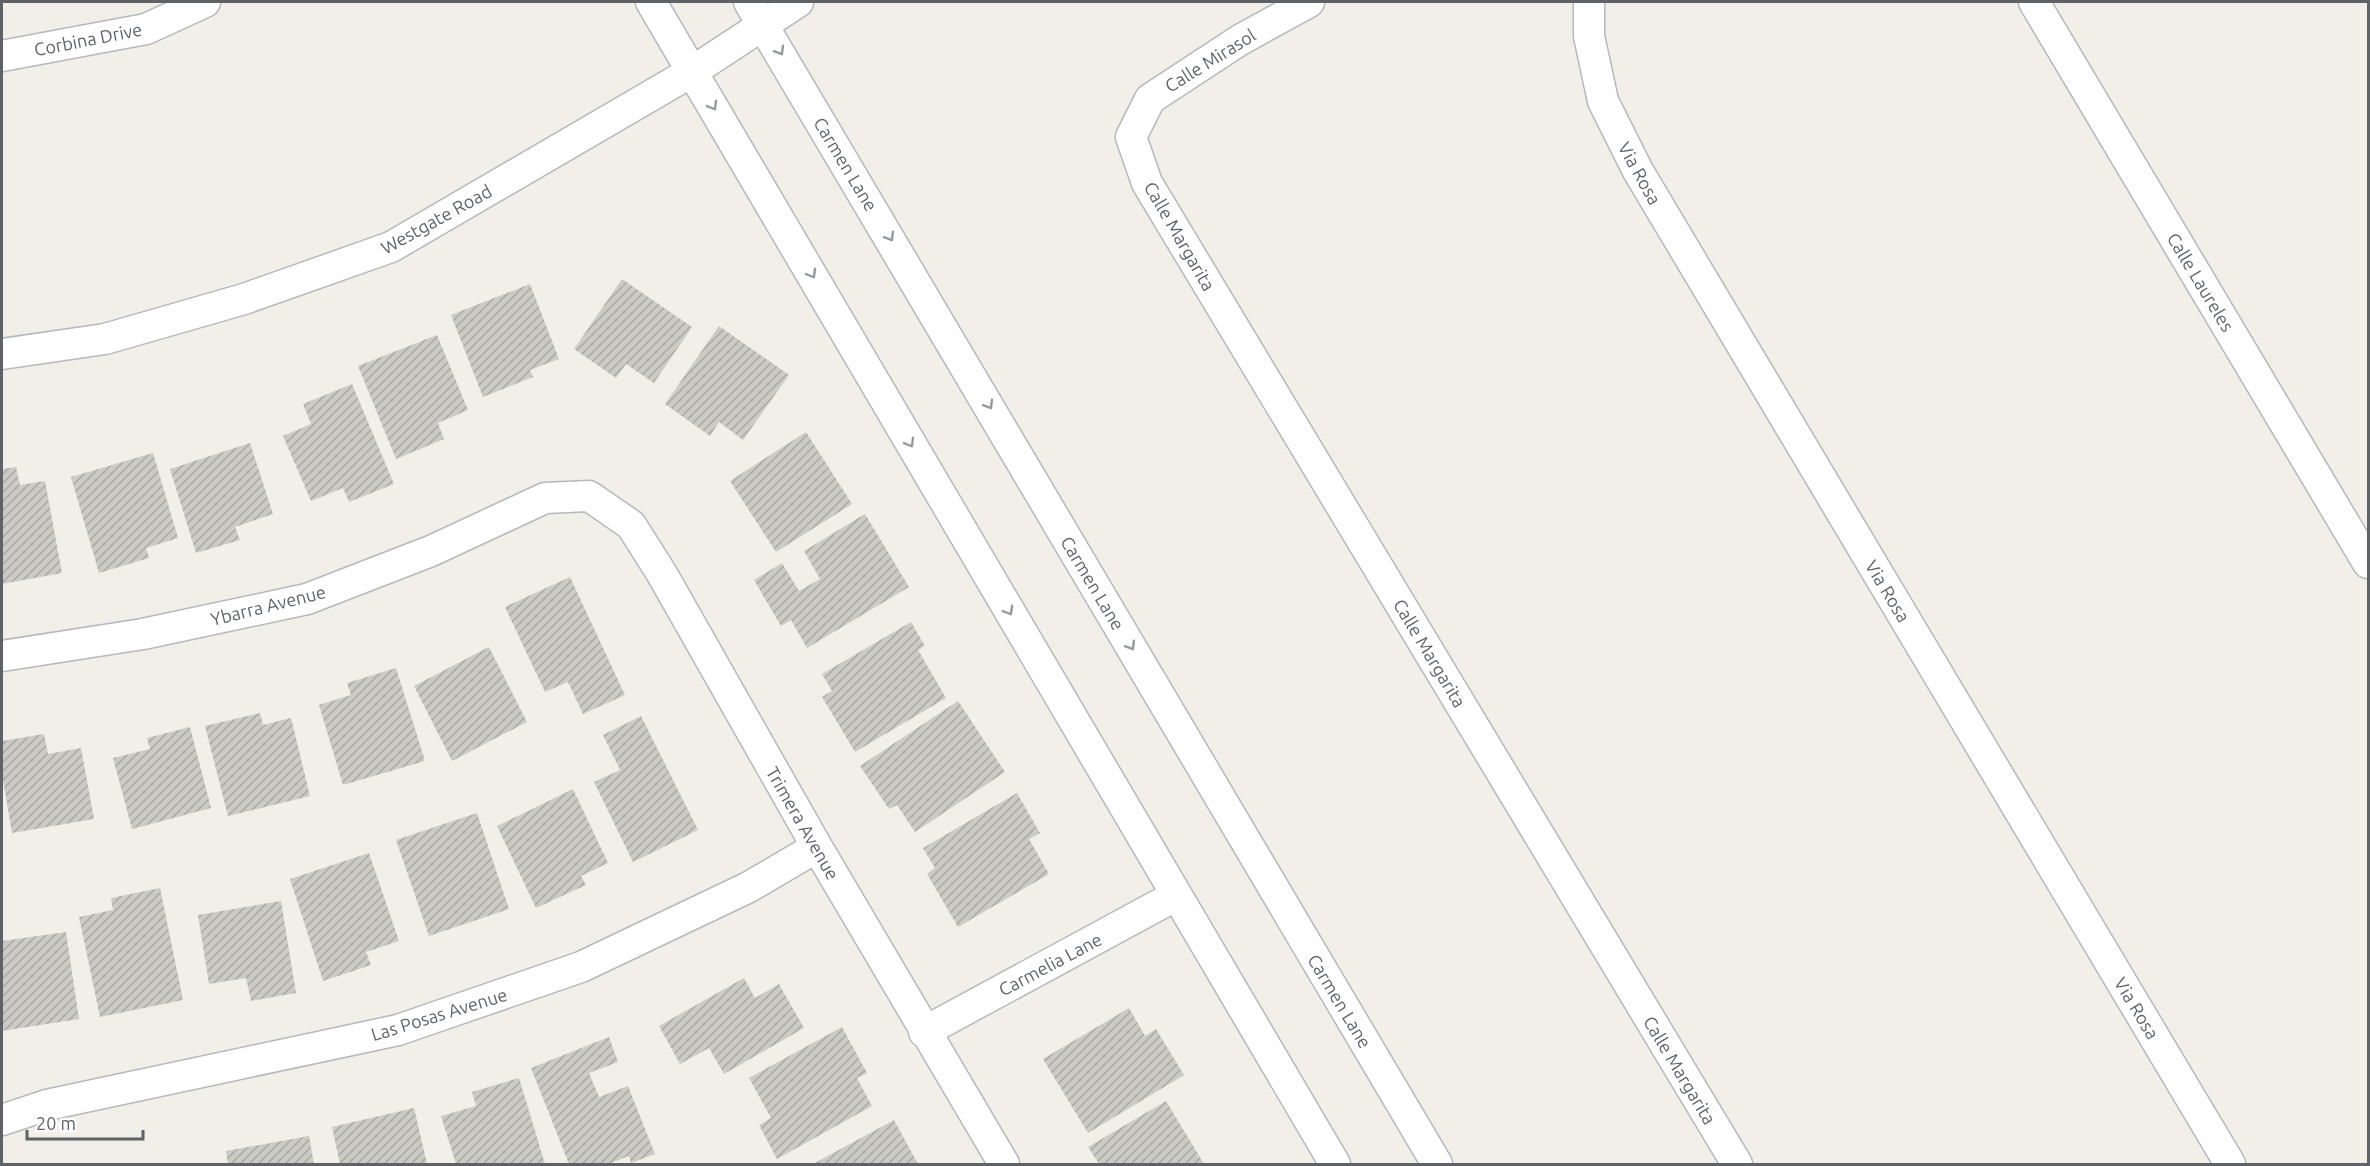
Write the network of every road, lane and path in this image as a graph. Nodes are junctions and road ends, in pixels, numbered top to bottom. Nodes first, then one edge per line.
1 (206, 2) edge
2 (651, 2) edge
3 (798, 2) edge
4 (1309, 2) edge
5 (1588, 2) edge
6 (2034, 2) edge
7 (756, 13) edge
8 (2, 56) edge
9 (693, 71) junction
10 (1131, 137) joint
11 (2, 354) edge
12 (590, 496) joint
13 (2368, 563) edge
14 (2, 656) edge
15 (817, 847) junction
16 (1175, 896) junction
17 (924, 1032) junction
18 (2, 1120) edge
19 (1004, 1164) edge
20 (1335, 1164) edge
21 (1437, 1164) edge
22 (1737, 1164) edge
23 (2230, 1164) edge

1 - 8 street, Corbina Drive
2 - 9 street
3 - 7 street, Westgate Road
4 - 10 street, Calle Mirasol
5 - 23 street, Via Rosa
6 - 13 street, Calle Laureles
7 - 9 street, Westgate Road
7 -> 21 street, Carmen Lane
9 - 11 street, Westgate Road
9 -> 16 street
10 - 22 street, Calle Margarita
12 - 14 street, Ybarra Avenue
12 - 15 street, Trimera Avenue
15 - 17 street, Trimera Avenue
15 - 18 street, Las Posas Avenue
16 - 17 street, Carmelia Lane
16 - 20 street
17 - 19 street, Trimera Avenue

